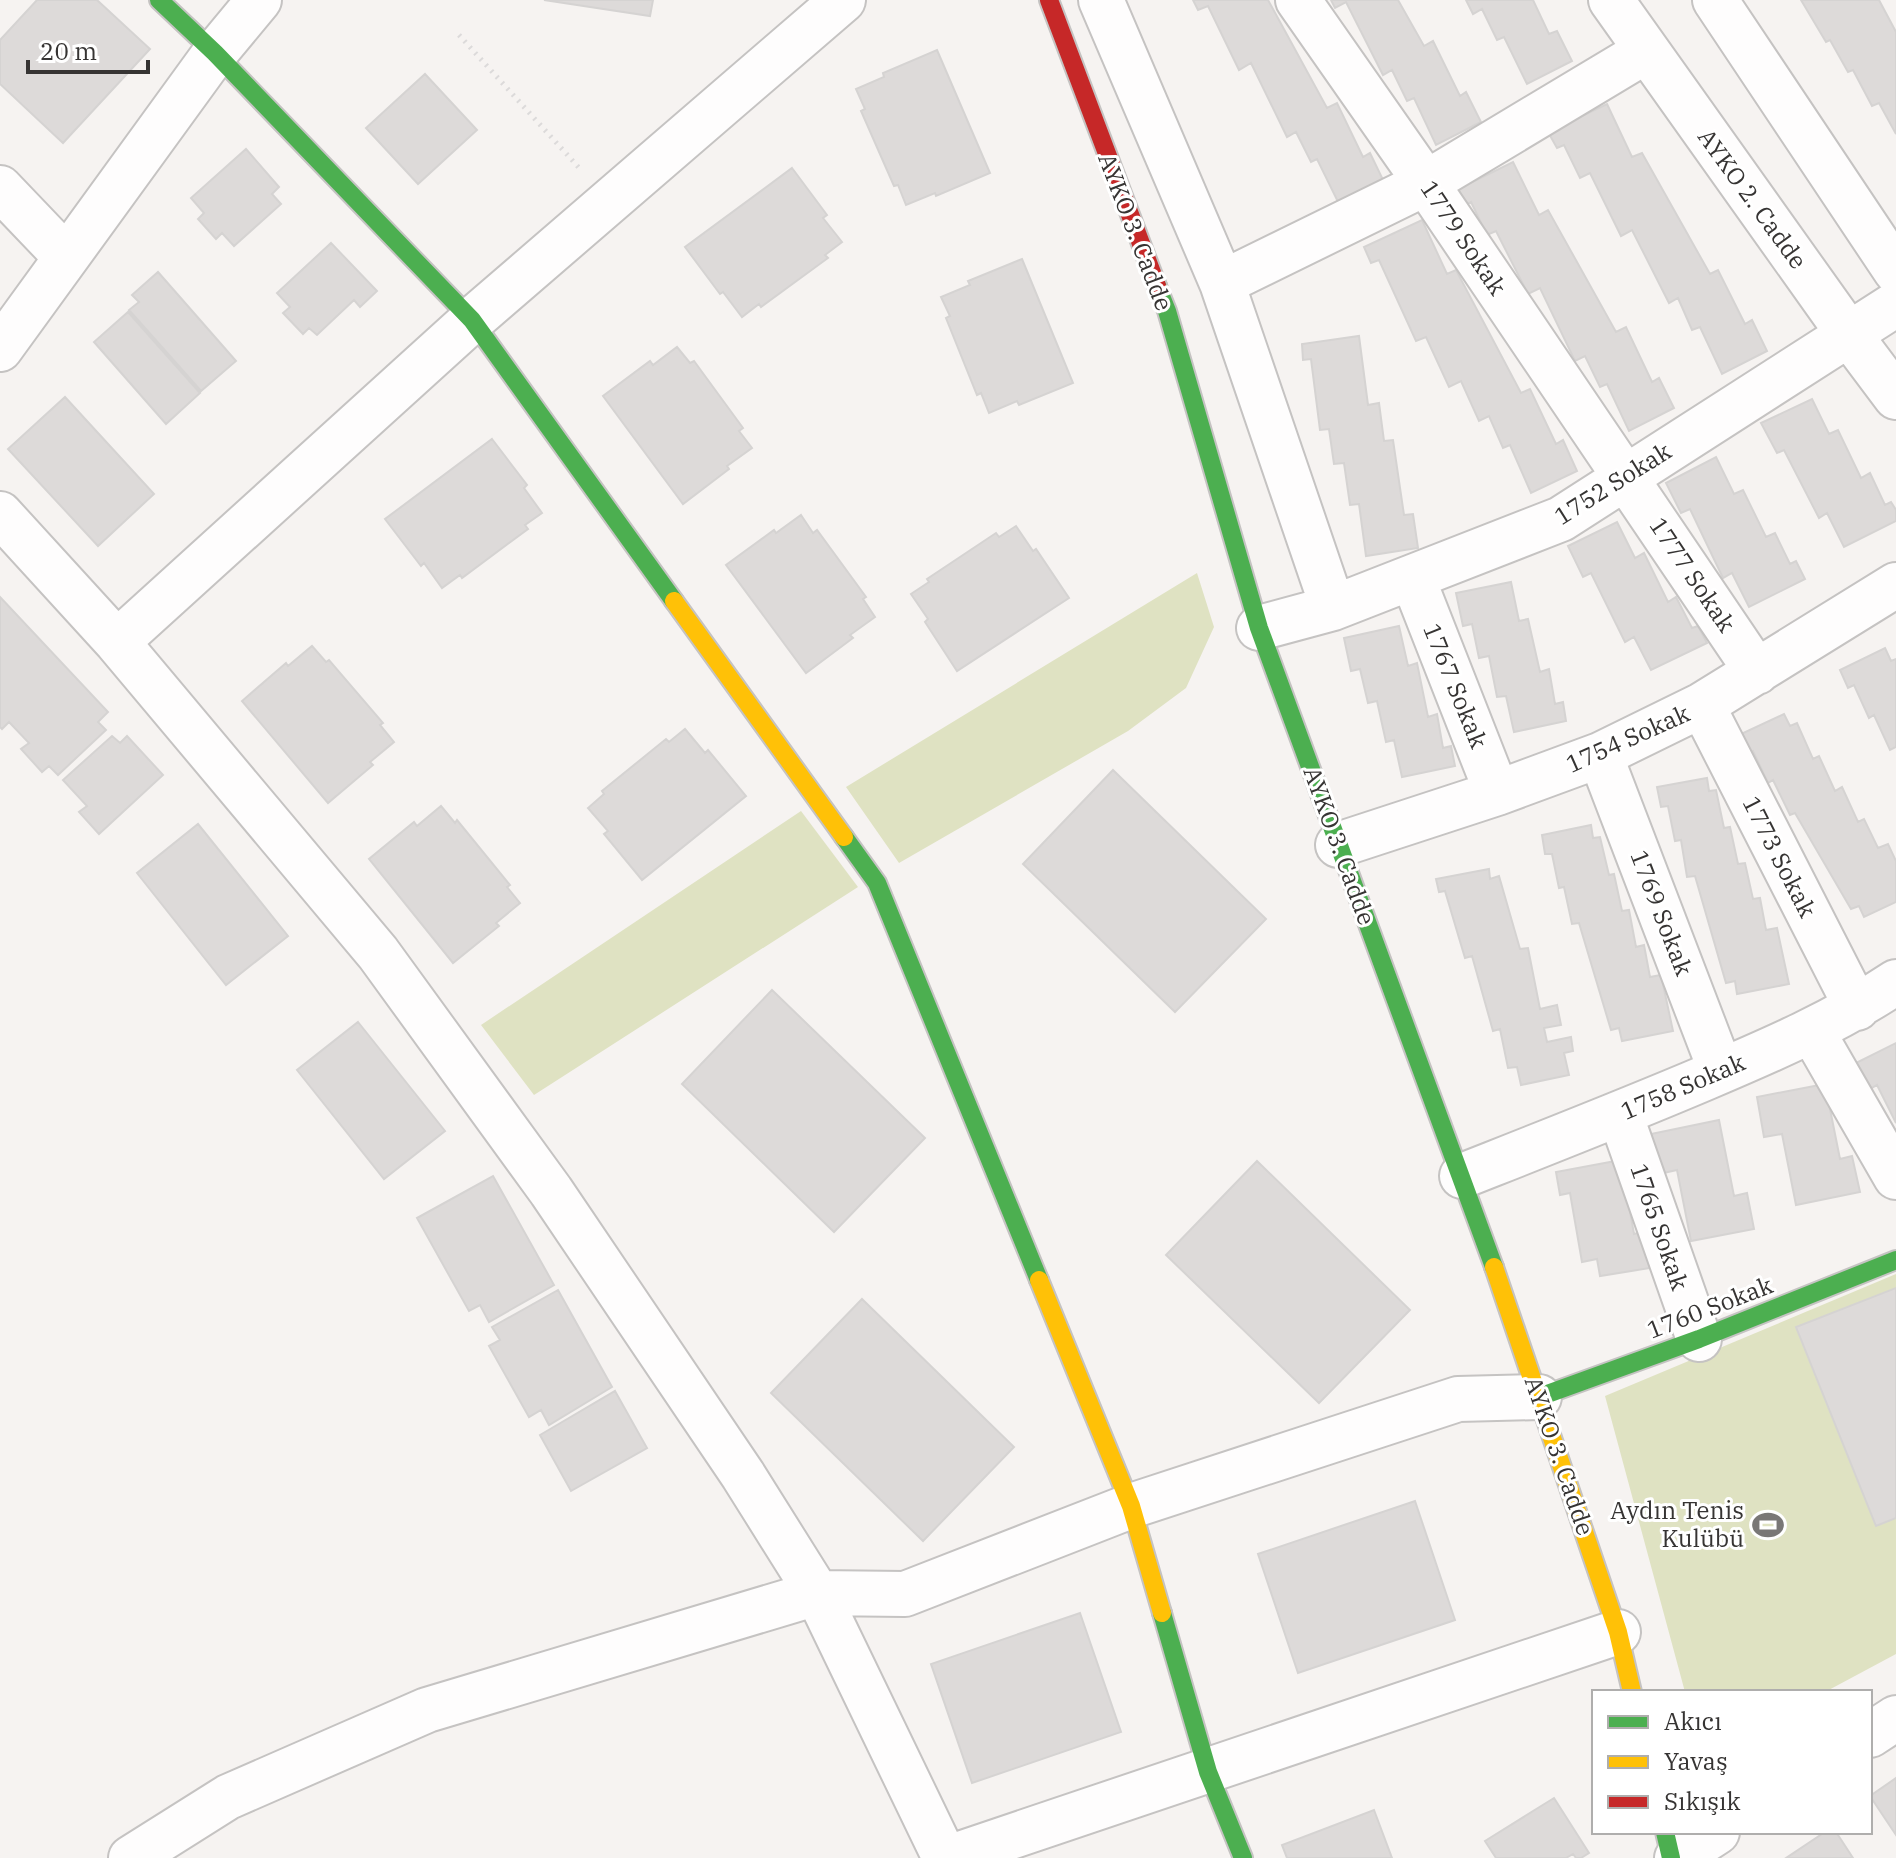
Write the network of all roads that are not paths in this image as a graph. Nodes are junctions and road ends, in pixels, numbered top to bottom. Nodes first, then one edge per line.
1 (159, 0) edge
2 (259, 0) edge
3 (843, 0) edge
4 (1049, 0) edge
5 (1101, 0) edge
6 (1298, 0) edge
7 (1611, 0) edge
8 (1715, 0) edge
9 (1646, 51) junction
10 (215, 53) junction
11 (1426, 183) junction
12 (0, 188) edge
13 (66, 257) junction
14 (1896, 271) edge
15 (1222, 283) junction
16 (1896, 304) edge
17 (472, 320) junction
18 (1848, 333) junction
19 (0, 349) edge
20 (1896, 397) edge
21 (1626, 477) junction
22 (0, 514) edge
23 (1413, 579) junction
24 (1896, 585) edge
25 (1333, 608) junction
26 (1259, 628) junction
27 (117, 642) junction
28 (1757, 672) junction
29 (1702, 705) junction
30 (1600, 755) junction
31 (1497, 793) junction
32 (1338, 845) junction
33 (1896, 982) edge
34 (1857, 1008) junction
35 (1812, 1031) junction
36 (1721, 1071) junction
37 (1620, 1114) junction
38 (1462, 1176) junction
39 (1896, 1177) edge
40 (1896, 1260) edge
41 (1699, 1339) junction
42 (1539, 1397) junction
43 (1131, 1506) junction
44 (817, 1593) junction
45 (1618, 1632) junction
46 (1632, 1690) edge
47 (1896, 1718) edge
48 (1872, 1734) edge
49 (1208, 1772) junction
50 (1666, 1834) edge
51 (1714, 1834) edge
52 (131, 1858) edge
53 (946, 1858) edge
54 (1243, 1858) edge
55 (1674, 1858) edge

1 - 10 street
2 - 10 street
3 - 17 street
4 - 26 street, AYKO 3. Cadde
5 - 15 street
6 - 11 street, 1779 Sokak
7 - 9 street, AYKO 2. Cadde
8 - 14 street
9 - 11 street
9 - 18 street, AYKO 2. Cadde
10 - 13 street
10 - 17 street
11 - 15 street
11 - 21 street, 1779 Sokak
12 - 13 street
13 - 19 street
15 - 25 street
16 - 18 street, 1752 Sokak
17 - 27 street
17 - 43 street
18 - 20 street, AYKO 2. Cadde
18 - 21 street, 1752 Sokak
21 - 23 street, 1752 Sokak
21 - 28 street, 1777 Sokak
22 - 27 street
23 - 25 street, 1752 Sokak
23 - 31 street, 1767 Sokak
24 - 28 street, 1754 Sokak
25 - 26 street, 1752 Sokak
26 - 32 street, AYKO 3. Cadde
27 - 44 street
28 - 29 street, 1754 Sokak
29 - 30 street, 1754 Sokak
29 - 34 street, 1773 Sokak
30 - 31 street, 1754 Sokak
30 - 36 street, 1769 Sokak
31 - 32 street, 1754 Sokak
32 - 38 street, AYKO 3. Cadde
33 - 34 street, 1758 Sokak
34 - 35 street, 1758 Sokak
35 - 36 street, 1758 Sokak
35 - 39 street
36 - 37 street, 1758 Sokak
37 - 38 street, 1758 Sokak
37 - 41 street, 1765 Sokak
38 - 42 street, AYKO 3. Cadde
40 - 41 street, 1760 Sokak
41 - 42 street, 1760 Sokak
42 - 43 street
42 - 45 street, AYKO 3. Cadde
43 - 44 street
43 - 49 street
44 - 52 street
44 - 53 street
45 - 46 street, AYKO 3. Cadde
45 - 49 street
47 - 48 street
49 - 53 street
49 - 54 street
50 - 55 street
51 - 55 street

